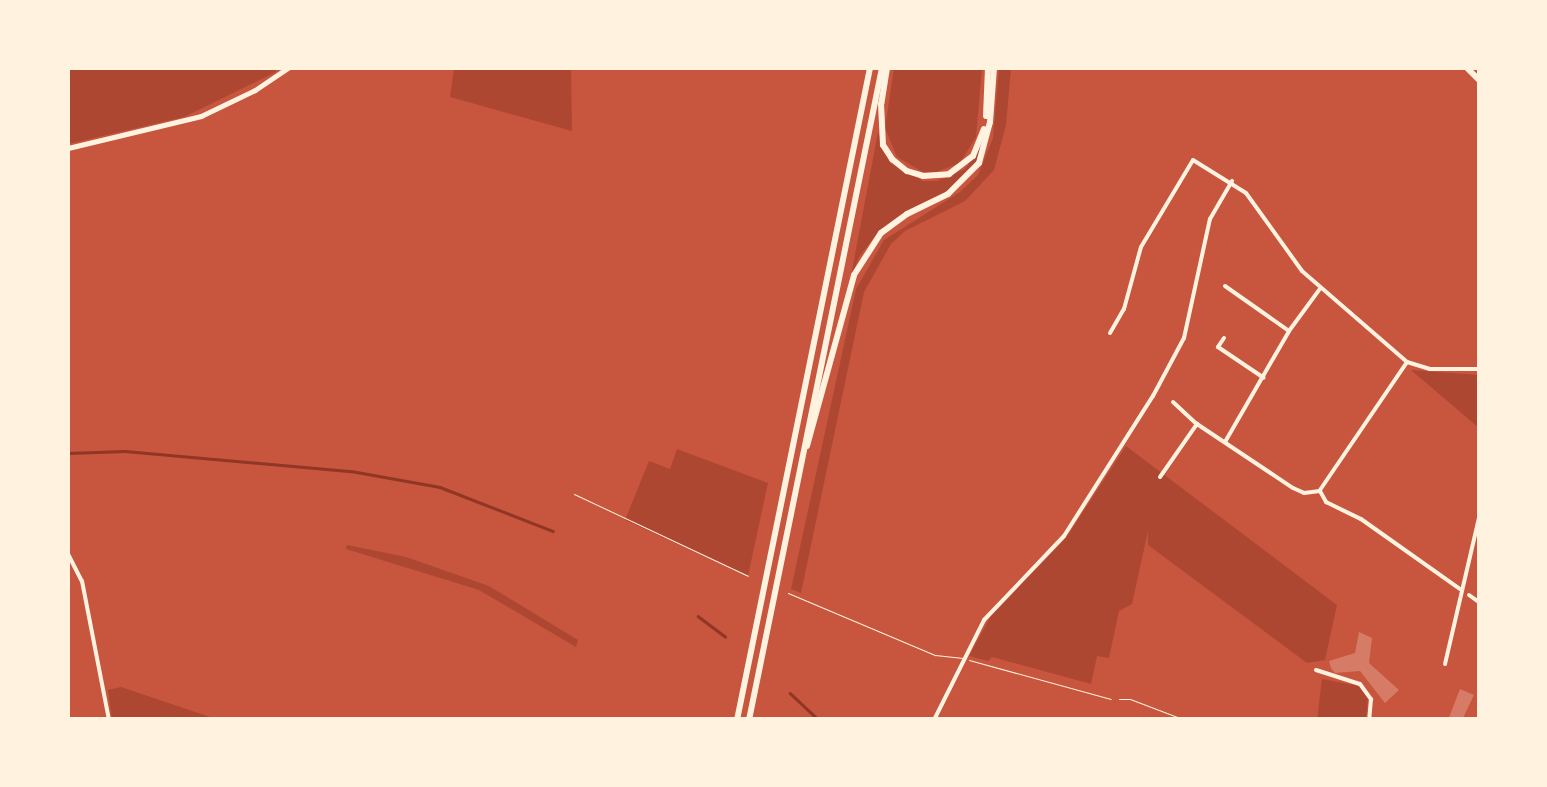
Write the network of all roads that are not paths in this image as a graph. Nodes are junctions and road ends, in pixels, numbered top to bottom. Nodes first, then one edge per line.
1 (288, 68) edge
2 (870, 68) edge
3 (884, 68) edge
4 (991, 68) edge
5 (1468, 68) edge
6 (1480, 82) edge
7 (68, 148) edge
8 (1232, 181) junction
9 (1225, 286) dead end
10 (1320, 289) junction
11 (1289, 330) junction
12 (1110, 332) dead end
13 (1224, 338) dead end
14 (1408, 362) junction
15 (1480, 369) edge
16 (1264, 378) junction
17 (1173, 402) dead end
18 (1197, 424) junction
19 (1224, 442) junction
20 (802, 456) junction
21 (1160, 476) dead end
22 (1320, 491) junction
23 (574, 494) dead end
24 (1479, 518) edge
25 (68, 554) edge
26 (748, 576) dead end
27 (1460, 590) junction
28 (788, 593) dead end
29 (1468, 596) dead end
30 (1480, 603) edge
31 (964, 658) junction
32 (1445, 664) dead end
33 (1316, 670) dead end
34 (1110, 700) road end
35 (109, 720) edge
36 (737, 720) edge
37 (749, 720) edge
38 (934, 720) edge
39 (1369, 720) edge

1 - 7 main road
2 - 36 main road
3 - 4 main road
3 - 20 main road
4 - 20 main road
5 - 6 main road
8 - 10 street
8 - 12 street
8 - 31 street
9 - 11 street
10 - 11 street
10 - 14 street
11 - 16 street
13 - 16 street
14 - 15 street
14 - 22 street
16 - 19 street
17 - 18 street
18 - 19 street
18 - 21 street
19 - 22 street
20 - 37 main road
22 - 27 street
23 - 26 lane
24 - 27 street
25 - 35 street
27 - 32 street
28 - 31 lane
29 - 30 street
31 - 34 lane
31 - 38 street
33 - 39 street

